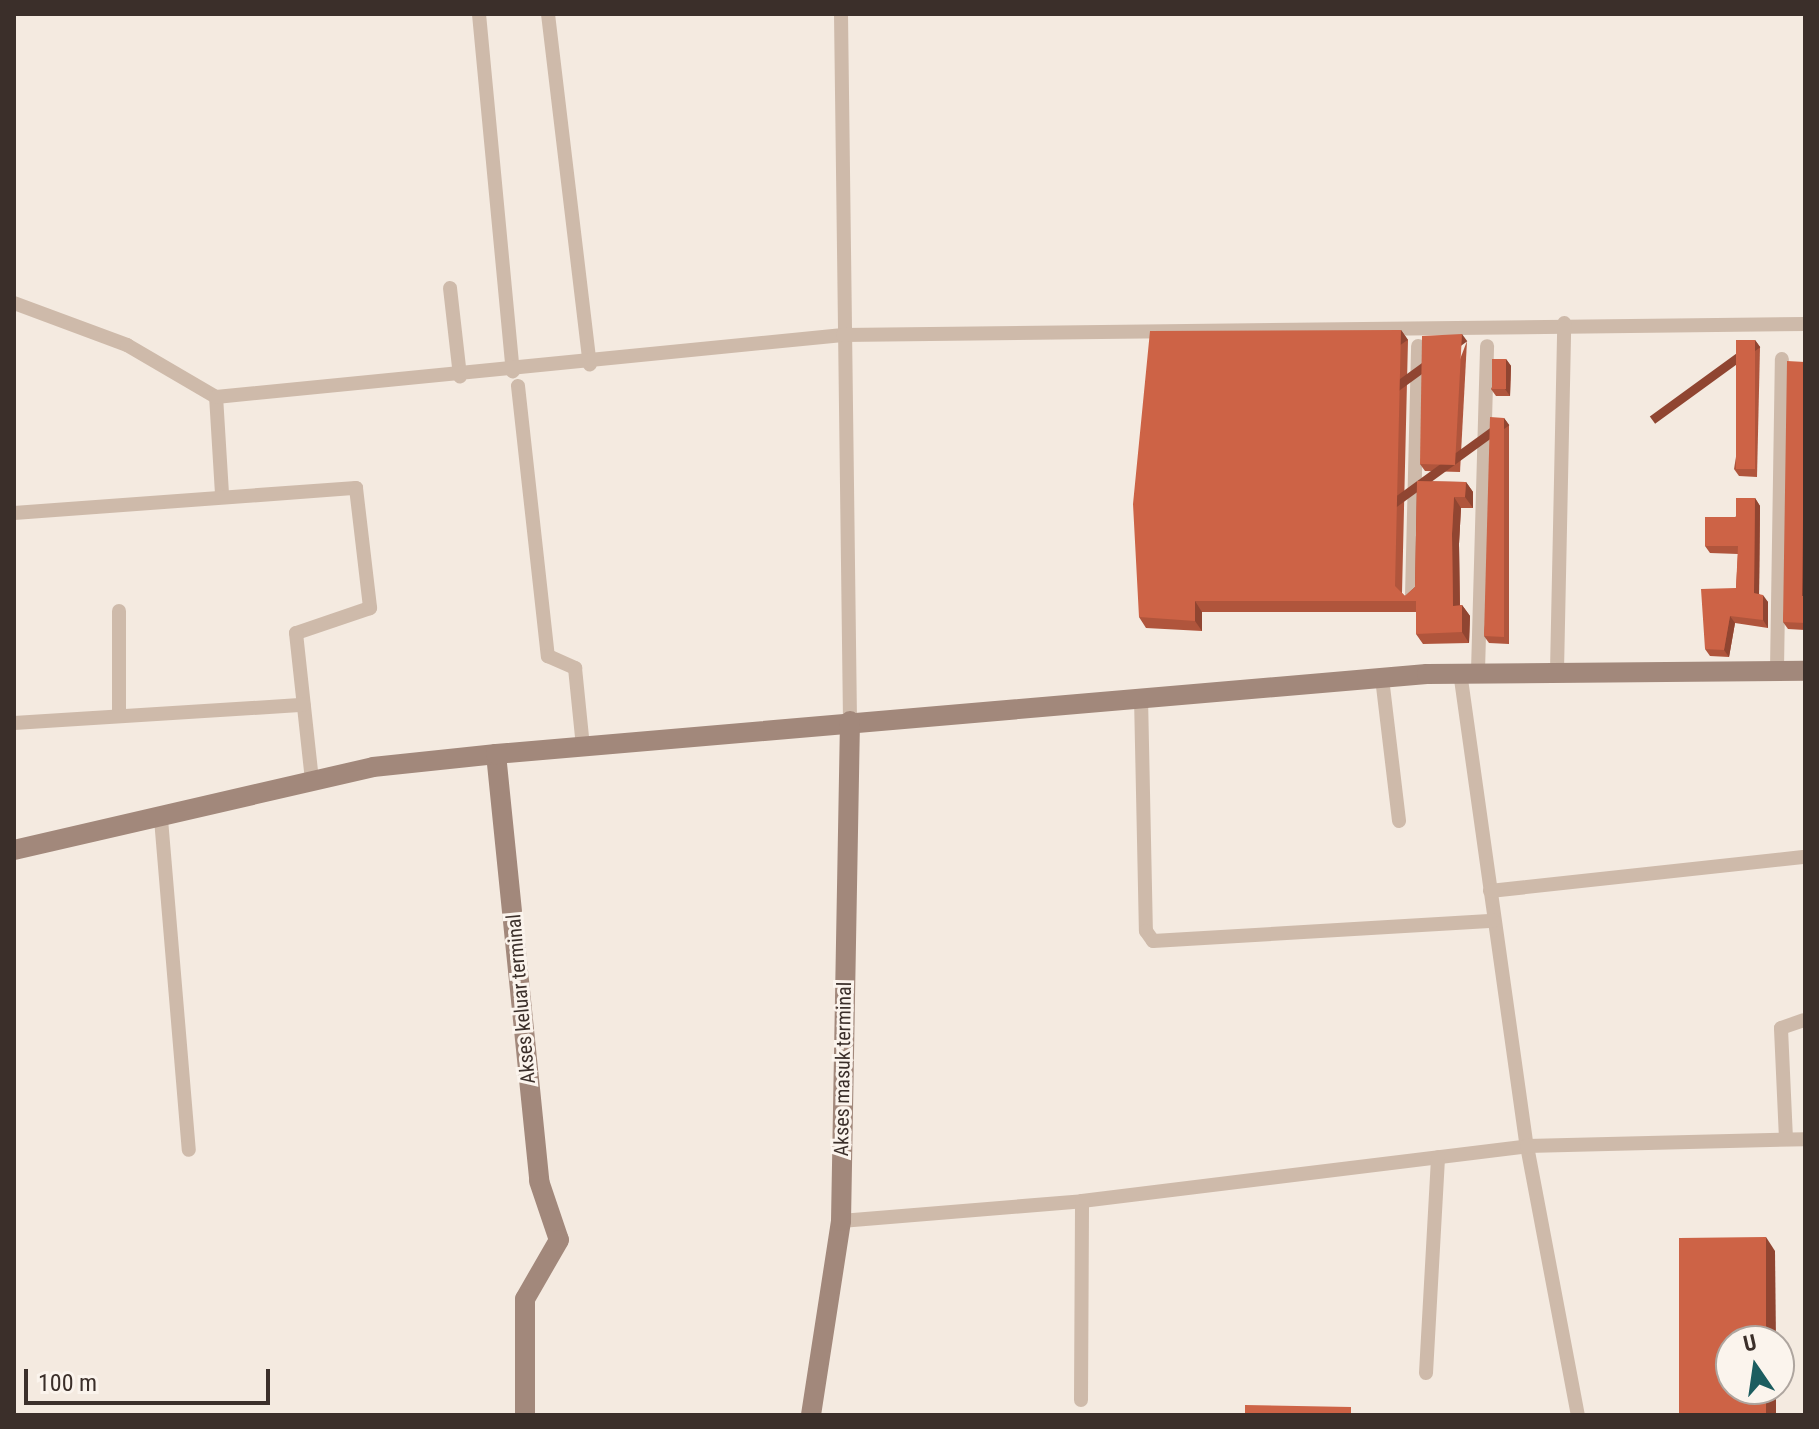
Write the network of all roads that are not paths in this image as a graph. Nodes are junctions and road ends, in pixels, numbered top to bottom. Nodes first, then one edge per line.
1 (479, 14) edge
2 (548, 14) edge
3 (841, 14) edge
4 (450, 288) dead end
5 (14, 303) edge
6 (1564, 323) junction
7 (1805, 324) edge
8 (843, 335) junction
9 (1418, 346) edge
10 (1487, 346) dead end
11 (1782, 359) dead end
12 (590, 364) junction
13 (460, 376) junction
14 (516, 378) junction
15 (216, 397) junction
16 (1417, 481) junction
17 (1432, 481) edge
18 (1464, 482) edge
19 (1480, 482) junction
20 (222, 494) junction
21 (14, 513) edge
22 (1412, 596) edge
23 (119, 611) dead end
24 (1777, 669) junction
25 (1557, 671) junction
26 (1805, 671) edge
27 (1469, 672) junction
28 (1382, 678) junction
29 (1141, 697) junction
30 (303, 705) junction
31 (119, 716) junction
32 (850, 721) junction
33 (14, 723) edge
34 (583, 747) junction
35 (496, 754) junction
36 (312, 780) junction
37 (161, 819) junction
38 (1399, 821) dead end
39 (14, 850) edge
40 (1805, 857) edge
41 (1490, 891) junction
42 (1493, 921) junction
43 (1804, 1020) edge
44 (1786, 1139) junction
45 (1805, 1139) edge
46 (1527, 1146) junction
47 (189, 1150) dead end
48 (1438, 1157) junction
49 (1082, 1201) junction
50 (841, 1221) junction
51 (1426, 1373) dead end
52 (1081, 1400) dead end
53 (525, 1415) edge
54 (811, 1415) edge
55 (1578, 1415) edge

1 - 14 street
2 - 12 street
3 - 8 street
4 - 13 street
5 - 15 street
6 - 7 street
6 - 8 street
6 - 25 street
8 - 12 street
8 - 32 street
9 - 16 street
10 - 19 street
11 - 24 street
12 - 14 street
13 - 14 street
13 - 15 street
14 - 34 street
15 - 20 street
16 - 17 street
16 - 22 street
18 - 19 street
19 - 27 street
20 - 21 street
20 - 30 street
23 - 31 street
24 - 25 street
24 - 26 street
25 - 27 street
27 - 28 street
27 - 41 street
28 - 29 street
28 - 38 street
29 - 32 street
29 - 42 street
30 - 31 street
30 - 36 street
31 - 33 street
32 - 34 street
32 - 50 street, Akses masuk terminal
34 - 35 street
35 - 36 street
35 - 53 street, Akses keluar terminal
36 - 37 street
37 - 39 street
37 - 47 street
40 - 41 street
41 - 42 street
42 - 46 street
43 - 44 street
44 - 45 street
44 - 46 street
46 - 48 street
46 - 55 street
48 - 49 street
48 - 51 street
49 - 50 street
49 - 52 street
50 - 54 street, Akses masuk terminal

